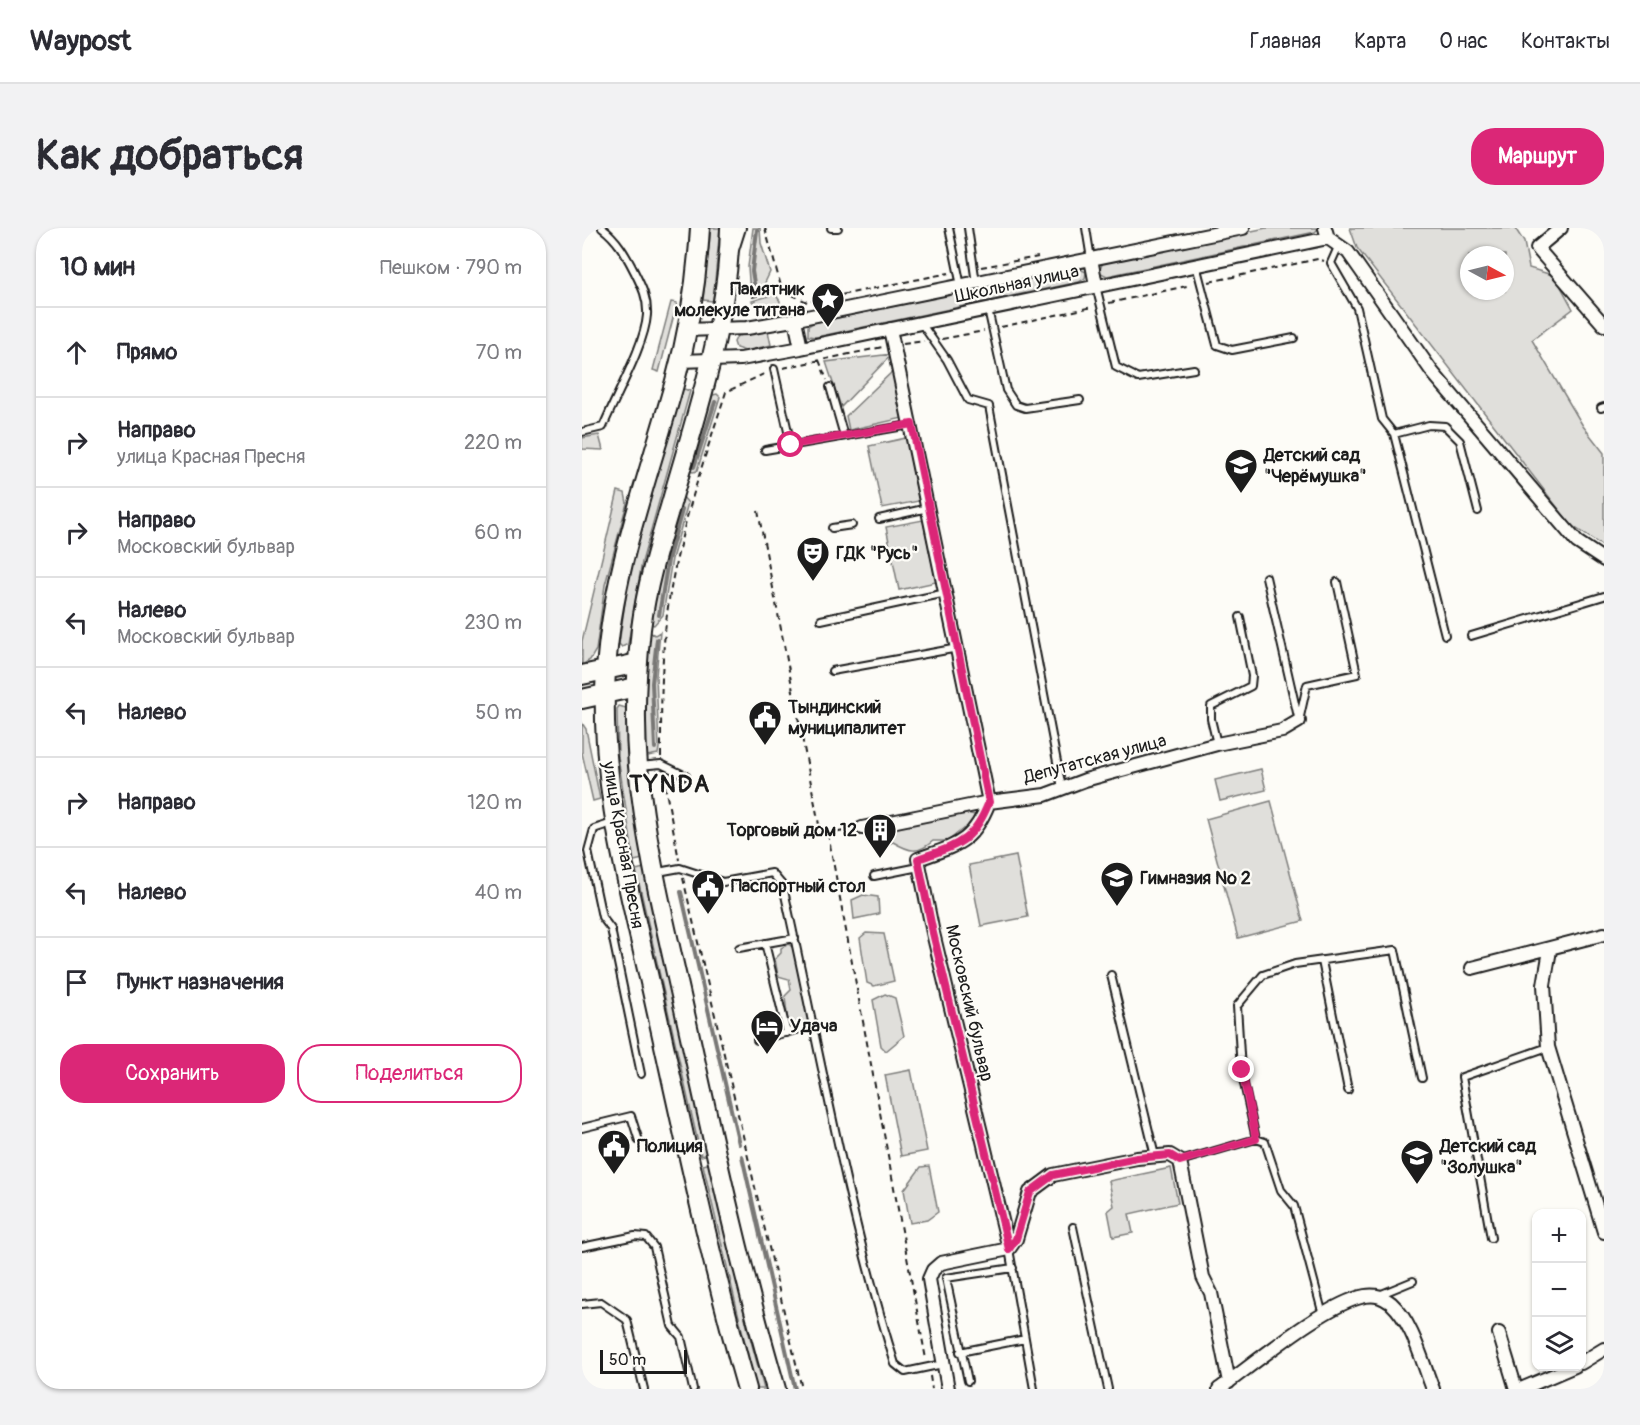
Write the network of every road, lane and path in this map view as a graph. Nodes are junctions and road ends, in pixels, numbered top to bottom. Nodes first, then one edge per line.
1 (602, 228) edge
2 (700, 228) edge
3 (730, 228) edge
4 (742, 228) edge
5 (765, 228) edge
6 (831, 228) edge
7 (838, 228) edge
8 (949, 228) edge
9 (968, 228) edge
10 (1086, 228) edge
11 (1243, 228) edge
12 (1561, 228) edge
13 (1197, 233) edge
14 (1327, 233) edge
15 (1339, 245) junction
16 (1043, 256) dead end
17 (1091, 259) junction
18 (1331, 263) junction
19 (1196, 265) junction
20 (974, 268) junction
21 (727, 270) junction
22 (958, 272) junction
23 (976, 283) junction
24 (1200, 283) junction
25 (1096, 285) junction
26 (961, 286) junction
27 (782, 290) junction
28 (753, 297) dead end
29 (1101, 304) junction
30 (988, 309) junction
31 (795, 320) junction
32 (921, 323) junction
33 (1604, 325) edge
34 (890, 329) junction
35 (686, 330) junction
36 (719, 330) junction
37 (992, 330) junction
38 (1294, 338) dead end
39 (933, 340) junction
40 (894, 345) junction
41 (801, 348) junction
42 (819, 360) junction
43 (680, 361) junction
44 (712, 361) junction
45 (774, 369) junction
46 (1194, 369) dead end
47 (830, 387) joint
48 (1080, 400) dead end
49 (912, 424) junction
50 (582, 432) edge
51 (1394, 434) junction
52 (844, 436) junction
53 (791, 445) junction
54 (765, 450) dead end
55 (929, 508) junction
56 (1478, 511) dead end
57 (758, 512) dead end
58 (879, 519) dead end
59 (852, 525) dead end
60 (832, 528) dead end
61 (1603, 561) edge
62 (1266, 577) dead end
63 (1337, 582) dead end
64 (947, 593) junction
65 (1604, 596) edge
66 (1240, 617) dead end
67 (821, 620) dead end
68 (1445, 635) dead end
69 (1471, 636) dead end
70 (958, 648) junction
71 (638, 663) junction
72 (606, 670) junction
73 (832, 671) dead end
74 (582, 675) edge
75 (636, 687) junction
76 (591, 697) edge
77 (1299, 721) junction
78 (1217, 744) junction
79 (661, 764) junction
80 (638, 766) junction
81 (686, 776) dead end
82 (1062, 788) junction
83 (989, 802) junction
84 (616, 821) junction
85 (862, 828) joint
86 (828, 834) junction
87 (920, 867) junction
88 (680, 868) junction
89 (655, 873) junction
90 (874, 876) dead end
91 (1604, 934) edge
92 (795, 938) junction
93 (765, 943) junction
94 (739, 948) dead end
95 (1550, 950) junction
96 (1322, 960) junction
97 (1472, 968) dead end
98 (1111, 975) dead end
99 (812, 1026) junction
100 (787, 1033) junction
101 (757, 1040) dead end
102 (1548, 1047) junction
103 (641, 1074) dead end
104 (1422, 1078) dead end
105 (1348, 1090) dead end
106 (582, 1128) edge
107 (1256, 1139) junction
108 (639, 1141) dead end
109 (1155, 1156) junction
110 (1180, 1161) junction
111 (1601, 1214) edge
112 (1073, 1227) dead end
113 (1604, 1232) edge
114 (1491, 1238) dead end
115 (582, 1247) edge
116 (1009, 1249) junction
117 (1012, 1268) junction
118 (1413, 1281) dead end
119 (1378, 1295) junction
120 (582, 1304) edge
121 (1323, 1315) junction
122 (1499, 1333) dead end
123 (1025, 1340) junction
124 (1604, 1349) edge
125 (960, 1352) junction
126 (1586, 1360) edge
127 (943, 1364) junction
128 (928, 1367) junction
129 (1565, 1371) edge
130 (968, 1381) dead end
131 (1224, 1385) edge
132 (644, 1389) edge
133 (693, 1389) edge
134 (747, 1389) edge
135 (776, 1389) edge
136 (802, 1389) edge
137 (932, 1389) edge
138 (948, 1389) edge
139 (1034, 1389) edge
140 (1108, 1389) edge
141 (1433, 1389) edge
142 (1516, 1389) edge
143 (1521, 1389) edge

1 - 50 lane
2 - 35 street, улица Красная Пресня
3 - 21 street, улица Красная Пресня
4 - 21 lane
5 - 27 path
6 - 7 lane
8 - 22 lane
9 - 20 lane
10 - 17 lane
11 - 13 street, Школьная улица
12 - 33 street
13 - 17 street, Школьная улица
14 - 15 street
14 - 19 street, Школьная улица
15 - 18 lane
15 - 61 street
16 - 20 path
17 - 23 street, Школьная улица
17 - 25 street
18 - 24 path
18 - 51 lane
19 - 24 lane
19 - 25 street, Школьная улица
20 - 23 lane
21 - 36 street, улица Красная Пресня
22 - 26 lane
22 - 27 path
23 - 26 street, Школьная улица
24 - 29 path
24 - 38 lane
25 - 29 lane
25 - 30 street, Школьная улица
26 - 31 street, Школьная улица
27 - 28 path
29 - 37 path
29 - 46 lane
30 - 32 street, Школьная улица
30 - 37 lane
31 - 36 street, Школьная улица
31 - 41 street
32 - 34 street, Школьная улица
32 - 39 lane
34 - 40 street
34 - 41 street, Школьная улица
35 - 36 street, Школьная улица
35 - 43 street, улица Красная Пресня
36 - 44 street, улица Красная Пресня
37 - 39 path
37 - 48 lane
39 - 40 path
39 - 82 lane
40 - 42 path
40 - 49 street
41 - 44 street, Школьная улица
42 - 45 path
42 - 47 path
43 - 44 street, Школьная улица
43 - 72 street, улица Красная Пресня
44 - 71 street, улица Красная Пресня
45 - 53 lane
45 - 79 path
47 - 52 lane
49 - 52 lane
49 - 55 street
51 - 56 lane
51 - 68 lane
52 - 53 lane
53 - 54 lane
55 - 58 lane
55 - 64 street
57 - 86 path
59 - 60 lane
62 - 77 lane
63 - 77 lane
64 - 67 lane
64 - 70 street
65 - 69 lane
66 - 78 lane
70 - 73 lane
70 - 83 street
71 - 72 street
71 - 75 street, улица Красная Пресня
72 - 74 street
72 - 76 street, улица Красная Пресня
74 - 76 street
75 - 76 street
75 - 80 street, улица Красная Пресня
76 - 84 street, улица Красная Пресня
77 - 78 street, Депутатская улица
78 - 82 street, Депутатская улица
79 - 80 lane
79 - 81 lane
79 - 88 path
80 - 89 street, улица Красная Пресня
82 - 83 street, Депутатская улица
83 - 85 street, Депутатская улица
83 - 87 street
84 - 103 lane
84 - 134 street, улица Красная Пресня
85 - 86 path
86 - 128 path
87 - 90 lane
87 - 116 street, Московский бульвар
88 - 89 lane
88 - 92 lane
88 - 136 path
89 - 135 street, улица Красная Пресня
91 - 95 street
92 - 93 lane
92 - 99 lane
93 - 94 lane
93 - 100 lane
95 - 97 street
95 - 102 street
96 - 104 lane
96 - 105 lane
96 - 107 lane
98 - 109 lane
99 - 100 lane
99 - 128 lane
100 - 101 lane
102 - 111 street
102 - 114 lane
106 - 108 lane
107 - 110 lane
107 - 121 lane
109 - 110 street
109 - 116 street
110 - 131 street
111 - 113 street
112 - 140 lane
115 - 133 lane
116 - 117 lane
116 - 127 street
117 - 123 lane
117 - 125 lane
118 - 119 lane
119 - 121 street
119 - 141 street
120 - 132 lane
121 - 131 street
122 - 142 street
123 - 125 lane
123 - 139 lane
124 - 126 street
125 - 130 lane
127 - 128 lane
127 - 138 street
128 - 137 path
129 - 143 street

